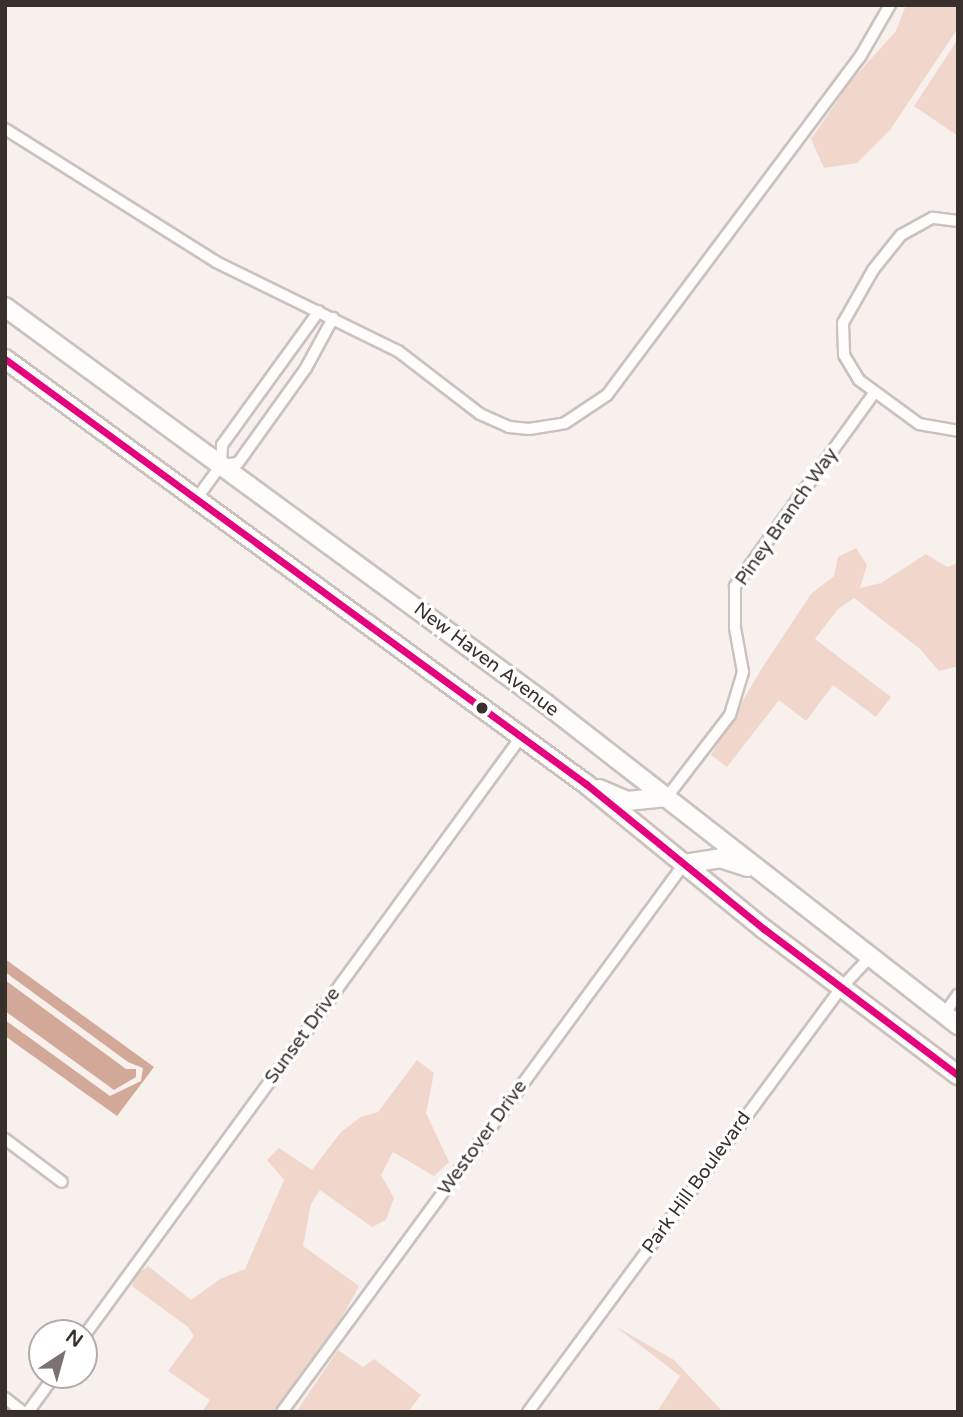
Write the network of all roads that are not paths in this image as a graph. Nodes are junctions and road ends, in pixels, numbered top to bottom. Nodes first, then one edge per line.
1 (890, 5) edge
2 (5, 129) edge
3 (958, 221) edge
4 (5, 307) edge
5 (319, 311) junction
6 (333, 318) junction
7 (5, 359) edge
8 (874, 393) junction
9 (958, 431) edge
10 (221, 465) junction
11 (197, 498) junction
12 (521, 737) junction
13 (586, 784) junction
14 (667, 797) junction
15 (684, 864) junction
16 (758, 870) junction
17 (869, 958) junction
18 (841, 988) junction
19 (958, 995) edge
20 (951, 1019) edge
21 (958, 1075) edge
22 (5, 1139) edge
23 (62, 1182) dead end
24 (96, 1319) edge
25 (44, 1389) edge
26 (5, 1398) edge
27 (26, 1412) edge
28 (282, 1412) edge
29 (528, 1412) edge

1 - 6 street
2 - 5 street
3 - 8 street
4 - 10 main road, New Haven Avenue
5 - 6 street
5 - 10 street
6 - 10 street
7 - 11 main road, New Haven Avenue
8 - 9 street
8 - 14 street, Piney Branch Way
10 - 11 street
10 - 14 main road, New Haven Avenue
11 - 12 main road, New Haven Avenue
12 - 13 main road, New Haven Avenue
12 - 24 street, Sunset Drive
13 - 14 main road
13 - 15 main road, New Haven Avenue
14 - 16 main road, New Haven Avenue
15 - 16 main road
15 - 18 main road, New Haven Avenue
15 - 28 street, Westover Drive
16 - 17 main road, New Haven Avenue
17 - 18 street, Park Hill Boulevard
17 - 20 main road, New Haven Avenue
18 - 21 main road, New Haven Avenue
18 - 29 street, Park Hill Boulevard
19 - 20 street
22 - 23 street
25 - 27 street
26 - 27 street

